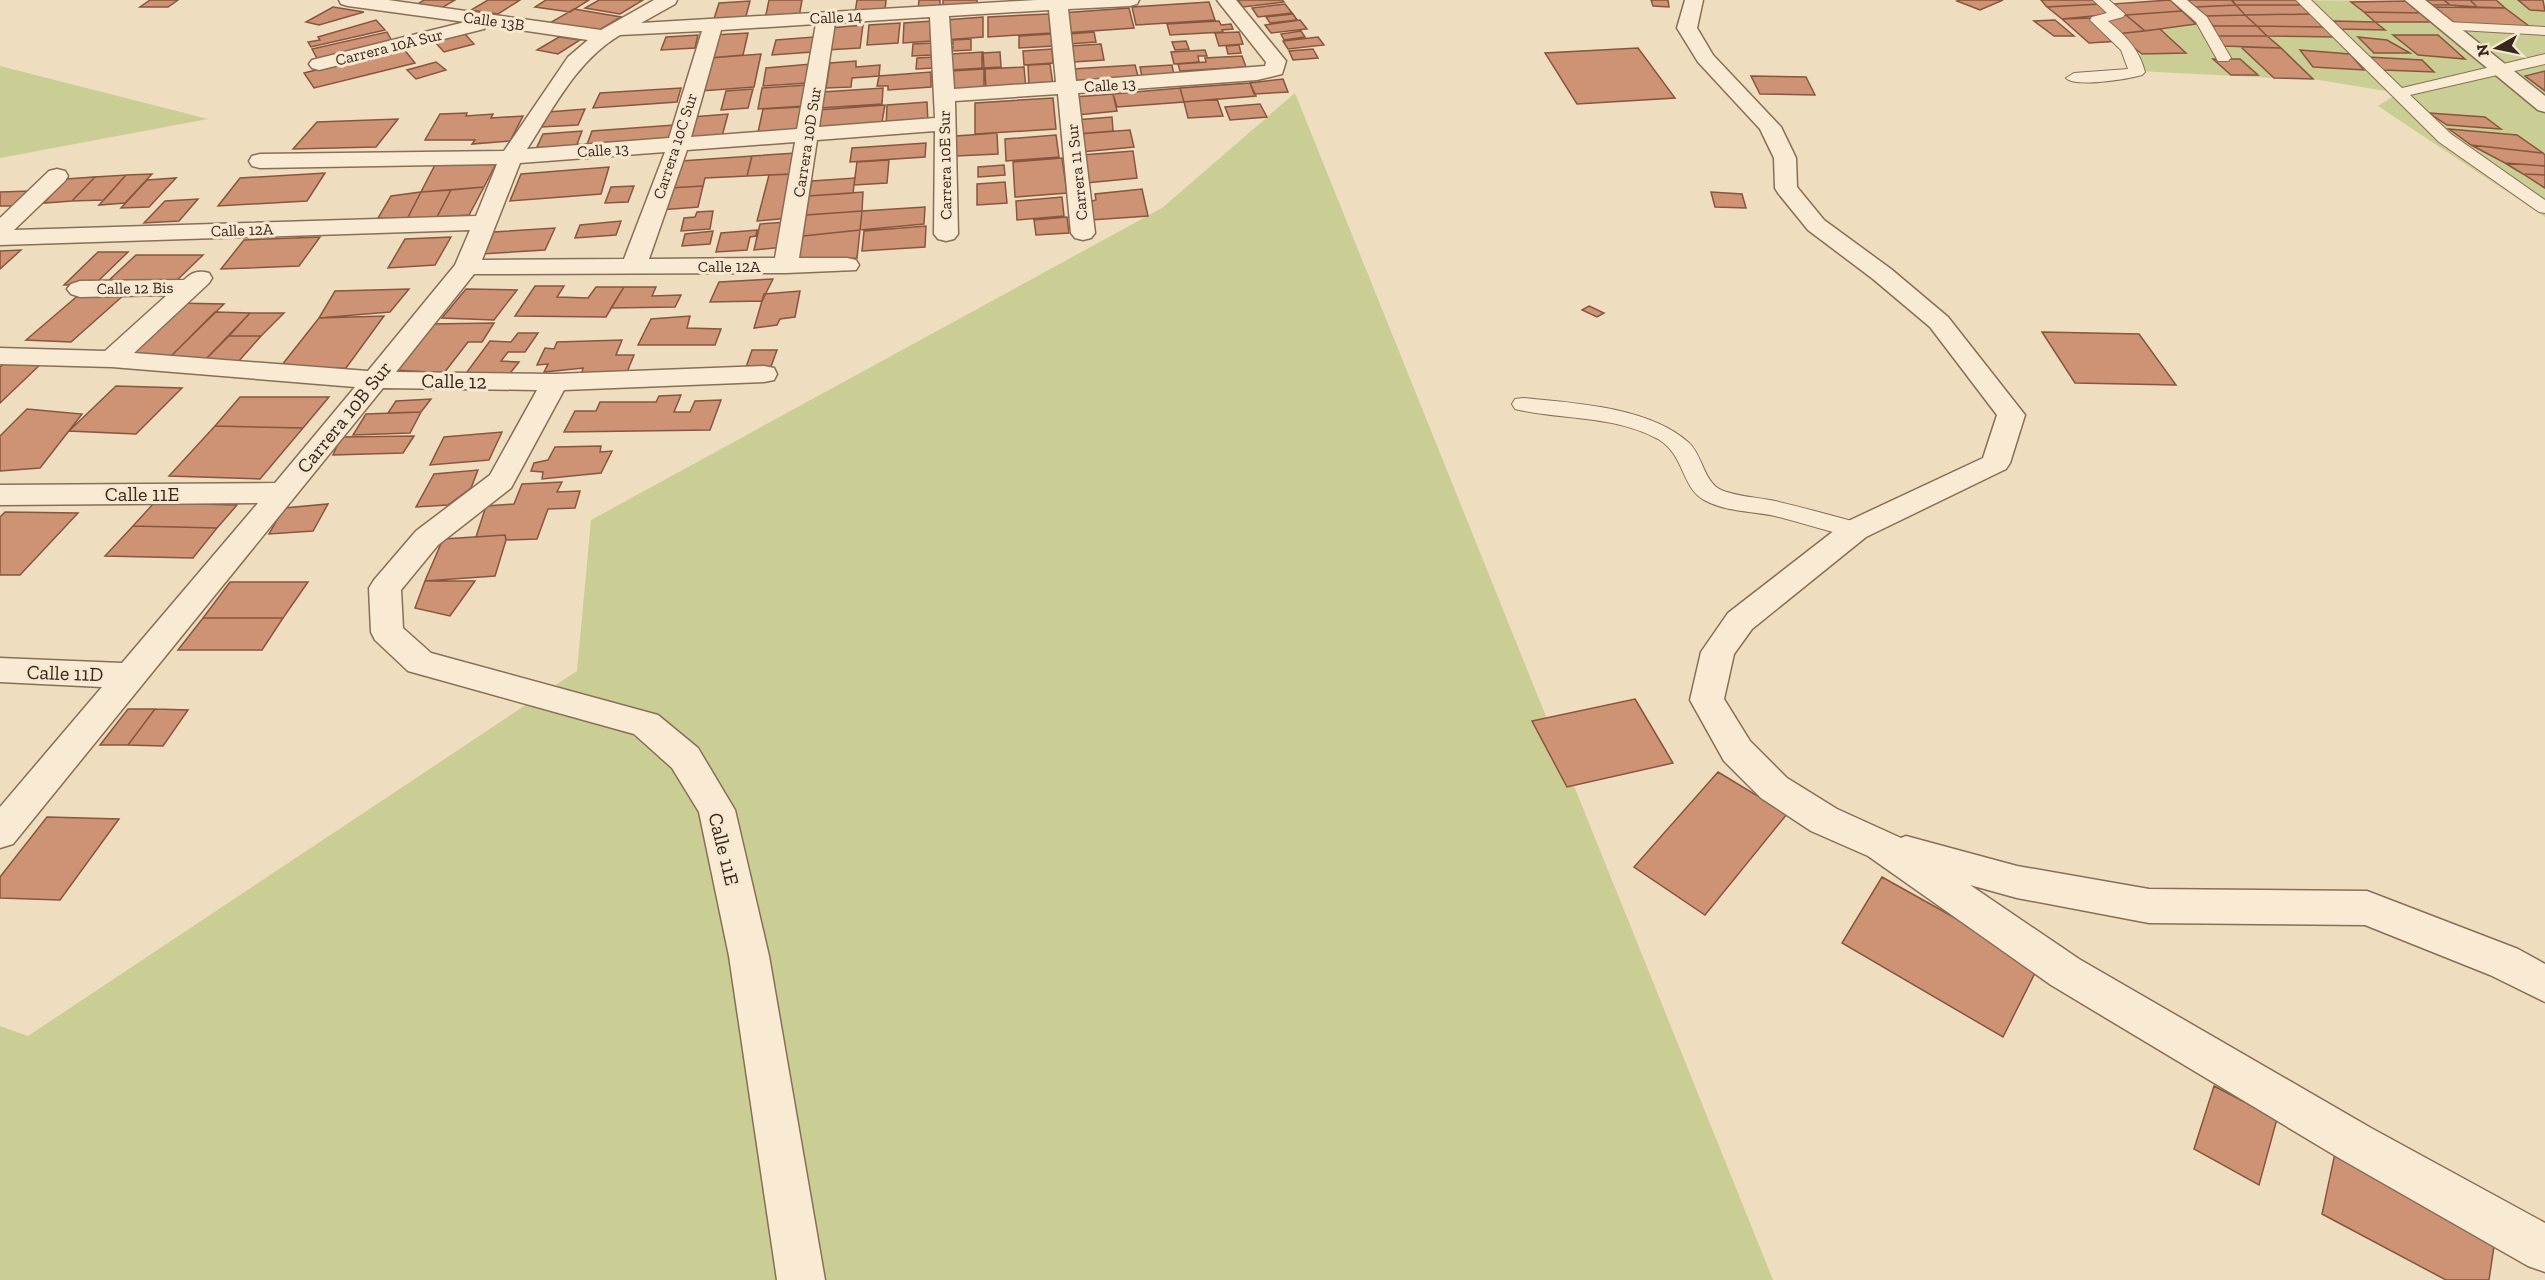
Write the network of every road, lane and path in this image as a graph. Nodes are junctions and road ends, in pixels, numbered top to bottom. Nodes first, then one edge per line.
1 (348, 0) edge
2 (668, 0) edge
3 (1130, 0) edge
4 (1226, 0) edge
5 (1694, 0) edge
6 (2100, 0) edge
7 (2178, 0) edge
8 (2303, 0) edge
9 (2414, 0) edge
10 (986, 4) edge
11 (1058, 4) junction
12 (939, 11) junction
13 (826, 18) junction
14 (493, 21) junction
15 (713, 25) junction
16 (2446, 26) junction
17 (2545, 31) edge
18 (609, 34) junction
19 (2223, 58) dead end
20 (2545, 59) edge
21 (320, 64) dead end
22 (2498, 70) junction
23 (2074, 78) dead end
24 (1069, 88) junction
25 (2399, 93) junction
26 (944, 96) junction
27 (2545, 106) edge
28 (945, 124) junction
29 (808, 135) junction
30 (678, 145) junction
31 (511, 157) junction
32 (260, 161) dead end
33 (57, 176) dead end
34 (2545, 208) edge
35 (484, 223) junction
36 (0, 231) edge
37 (1083, 233) dead end
38 (946, 234) dead end
39 (0, 237) edge
40 (847, 264) dead end
41 (634, 266) junction
42 (786, 266) junction
43 (467, 267) junction
44 (80, 290) dead end
45 (0, 356) edge
46 (112, 359) junction
47 (764, 374) dead end
48 (373, 380) junction
49 (555, 382) junction
50 (1523, 404) dead end
51 (283, 493) junction
52 (0, 495) edge
53 (1855, 530) junction
54 (0, 670) edge
55 (131, 676) junction
56 (0, 833) edge
57 (1881, 845) junction
58 (2545, 984) edge
59 (2545, 1249) edge
60 (801, 1280) edge

1 - 14 street, Calle 13B
2 - 18 street, Carrera 10B Sur
3 - 11 street, Calle 14
4 - 24 street, Calle 13
5 - 53 street
6 - 23 lane
7 - 19 lane
8 - 25 lane
9 - 16 street
10 - 11 street, Calle 14
10 - 12 street, Calle 14
11 - 24 street, Carrera 11 Sur
12 - 13 street, Calle 14
12 - 26 street, Carrera 10E Sur
13 - 15 street, Calle 14
13 - 29 street, Carrera 10D Sur
14 - 18 street, Calle 13B
14 - 21 street, Carrera 10A Sur
15 - 18 street, Calle 14
15 - 30 street, Carrera 10C Sur
16 - 17 lane
16 - 22 street
18 - 31 street, Carrera 10B Sur
20 - 22 lane
22 - 25 lane
22 - 27 street
24 - 26 street, Calle 13
24 - 37 street, Carrera 11 Sur
25 - 34 lane
26 - 28 street, Carrera 10E Sur
28 - 29 street, Calle 13
28 - 38 street, Carrera 10E Sur
29 - 30 street, Calle 13
29 - 42 street, Carrera 10D Sur
30 - 31 street, Calle 13
30 - 41 street, Carrera 10C Sur
31 - 32 street, Calle 13
31 - 35 street, Carrera 10B Sur
33 - 36 street
35 - 39 street, Calle 12A
35 - 43 street, Carrera 10B Sur
40 - 42 street, Calle 12A
41 - 42 street, Calle 12A
41 - 43 street, Calle 12A
43 - 48 street, Carrera 10B Sur
44 - 46 street, Calle 12 Bis
45 - 46 street, Calle 12
46 - 48 street, Calle 12
47 - 49 street, Calle 12
48 - 49 street, Calle 12
48 - 51 street, Carrera 10B Sur
49 - 60 street, Calle 11E
50 - 53 lane
51 - 52 street, Calle 11E
51 - 55 street, Carrera 10B Sur
53 - 57 street
54 - 55 street, Calle 11D
55 - 56 street, Carrera 10B Sur
57 - 58 street
57 - 59 street

